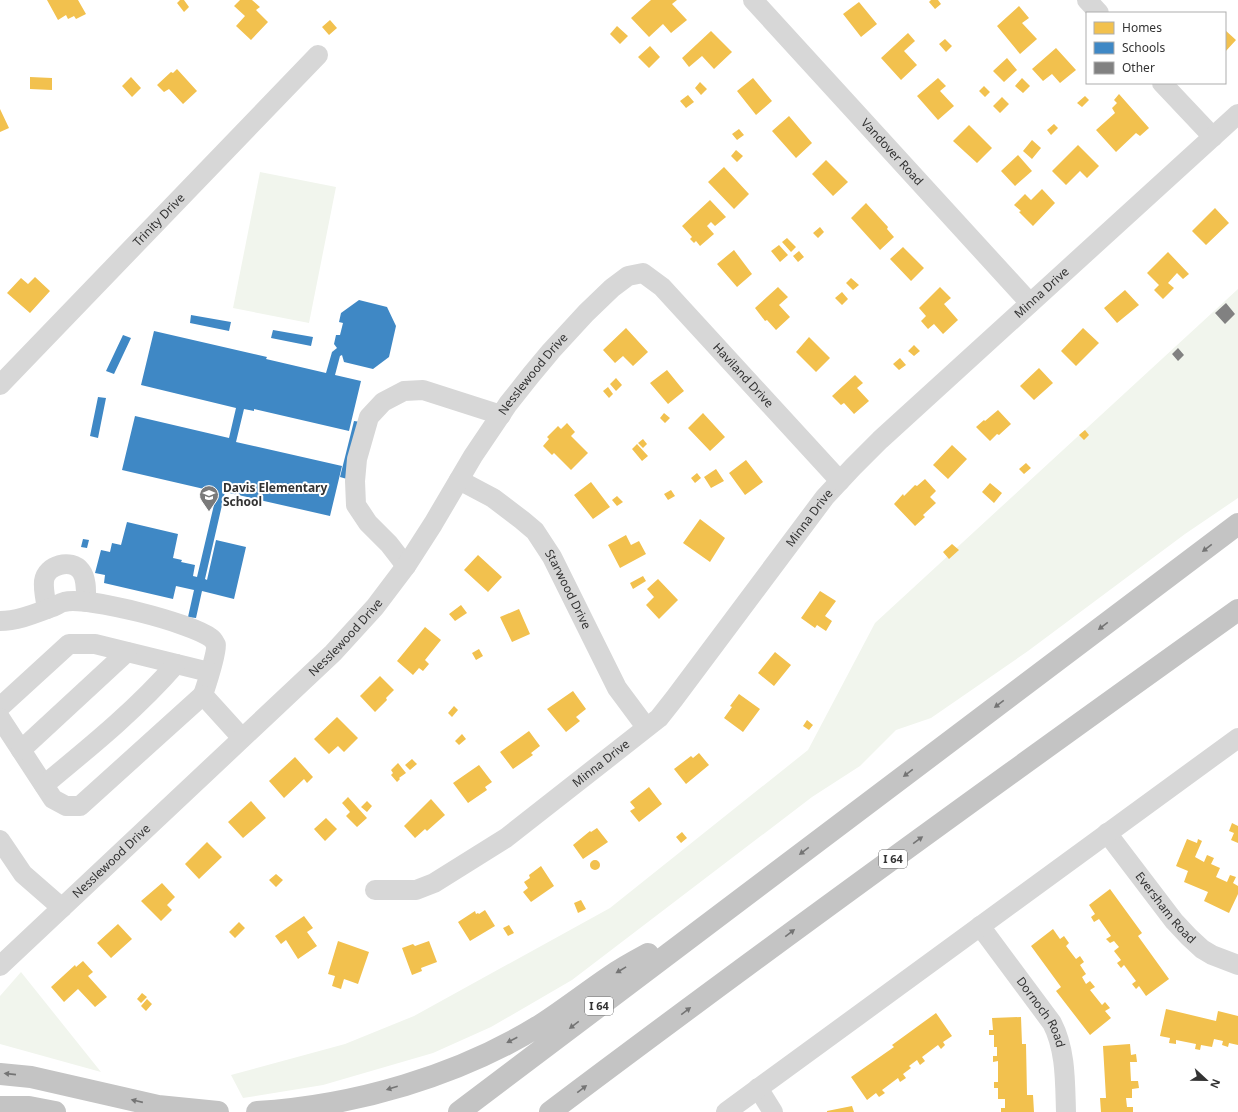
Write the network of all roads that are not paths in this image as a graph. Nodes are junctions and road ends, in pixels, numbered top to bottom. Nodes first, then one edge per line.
1 (753, 0) edge
2 (1087, 0) edge
3 (1098, 12) edge
4 (318, 55) dead end
5 (1163, 84) edge
6 (1238, 114) edge
7 (1213, 137) junction
8 (643, 273) joint
9 (1030, 304) junction
10 (0, 385) edge
11 (501, 415) junction
12 (459, 480) junction
13 (840, 481) junction
14 (1238, 524) edge
15 (406, 566) junction
16 (86, 602) junction
17 (47, 609) junction
18 (1238, 610) edge
19 (0, 621) edge
20 (127, 652) junction
21 (176, 664) junction
22 (210, 672) junction
23 (204, 694) junction
24 (0, 707) edge
25 (0, 718) edge
26 (646, 728) junction
27 (242, 738) junction
28 (1238, 738) edge
29 (21, 750) junction
30 (44, 785) junction
31 (1107, 833) junction
32 (0, 840) edge
33 (375, 890) dead end
34 (739, 900) junction
35 (62, 908) junction
36 (980, 926) junction
37 (1238, 965) edge
38 (0, 966) edge
39 (0, 1074) edge
40 (758, 1088) junction
41 (0, 1107) edge
42 (55, 1112) edge
43 (218, 1112) edge
44 (257, 1112) edge
45 (459, 1112) edge
46 (550, 1112) edge
47 (726, 1112) edge
48 (773, 1112) edge
49 (1066, 1112) edge

1 - 9 street, Vandover Road
2 - 3 street
4 - 10 street, Trinity Drive
5 - 7 street
6 - 7 street, Minna Drive
7 - 9 street, Minna Drive
8 - 11 street, Nesslewood Drive
8 - 13 street, Haviland Drive
9 - 13 street, Minna Drive
11 - 12 street, Nesslewood Drive
11 - 15 street
12 - 15 street, Nesslewood Drive
12 - 26 street, Starwood Drive
13 - 26 street, Minna Drive
14 -> 34 highway, I 64
15 - 27 street, Nesslewood Drive
16 - 17 street
16 - 17 street
16 - 22 street
17 - 19 street
46 -> 18 highway, I 64
20 - 21 street
20 - 24 street
20 - 29 street
21 - 22 street
21 - 30 street
22 - 23 street
23 - 27 street
23 - 30 street
25 - 29 street
26 - 33 street, Minna Drive
27 - 35 street, Nesslewood Drive
28 - 31 street
29 - 30 street
31 - 36 street
31 - 37 street, Eversham Road
32 - 35 street
34 -> 44 highway
34 -> 45 highway, I 64
35 - 38 street, Nesslewood Drive
36 - 40 street
36 - 49 street, Dornoch Road
43 -> 39 highway
40 - 47 street
40 - 48 street
41 - 42 highway

